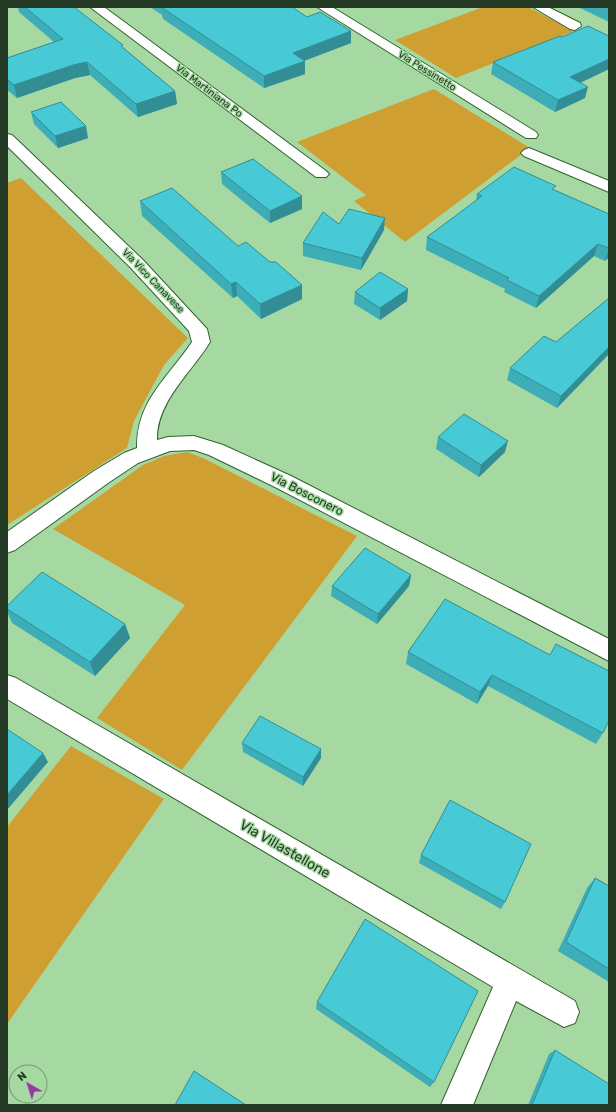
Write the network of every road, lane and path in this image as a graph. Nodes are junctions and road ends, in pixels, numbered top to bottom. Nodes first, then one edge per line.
1 (96, 7) edge
2 (323, 7) edge
3 (539, 7) edge
4 (575, 26) dead end
5 (531, 135) dead end
6 (7, 138) edge
7 (529, 153) dead end
8 (321, 174) dead end
9 (609, 187) edge
10 (147, 451) junction
11 (7, 544) edge
12 (609, 650) edge
13 (7, 686) edge
14 (510, 981) junction
15 (564, 1012) dead end
16 (457, 1105) edge

1 - 8 street, Via Martiniana Po
2 - 5 street, Via Pessinetto
3 - 4 street
6 - 10 street, Via Vico Canavese
7 - 9 street
10 - 11 street, Via Bosconero
10 - 12 street, Via Bosconero
13 - 14 street, Via Villastellone
14 - 15 street, Via Villastellone
14 - 16 street

